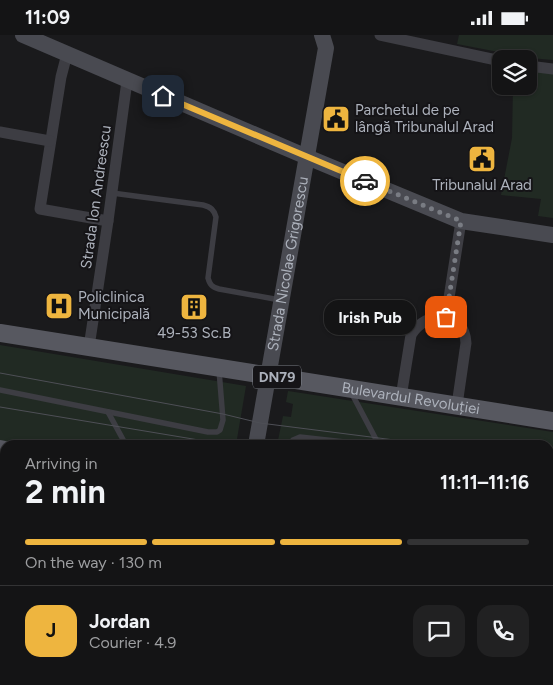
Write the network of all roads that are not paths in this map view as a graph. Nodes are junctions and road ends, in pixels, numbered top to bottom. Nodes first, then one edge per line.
1 (23, 35) edge
2 (380, 35) edge
3 (325, 39) edge
4 (67, 54) junction
5 (492, 59) edge
6 (537, 67) edge
7 (553, 69) edge
8 (127, 81) junction
9 (0, 132) edge
10 (50, 141) junction
11 (307, 157) junction
12 (112, 193) junction
13 (108, 221) junction
14 (461, 221) junction
15 (553, 235) edge
16 (282, 300) junction
17 (446, 317) junction
18 (0, 333) edge
19 (88, 347) junction
20 (218, 367) junction
21 (268, 375) junction
22 (0, 390) edge
23 (351, 390) junction
24 (401, 397) junction
25 (457, 405) junction
26 (108, 412) junction
27 (553, 421) edge
28 (123, 440) edge
29 (257, 440) edge
30 (293, 440) edge
31 (327, 440) edge
32 (376, 440) edge

1 - 4 main road
2 - 5 street
3 - 11 main road, Strada Nicolae Grigorescu
4 - 8 main road
4 - 10 street
6 - 7 street
8 - 11 main road
8 - 12 street, Strada Ion Andreescu
9 - 10 street
10 - 13 street
11 - 14 main road
11 - 16 main road, Strada Nicolae Grigorescu
12 - 13 street, Strada Ion Andreescu
12 - 16 lane
13 - 19 street, Strada Ion Andreescu
14 - 15 main road
14 - 17 street
16 - 21 main road, Strada Nicolae Grigorescu
17 - 24 street
17 - 25 street
18 - 19 main road, Bulevardul Revoluției / DN79
19 - 20 main road, Bulevardul Revoluției / DN79
20 - 21 main road, Bulevardul Revoluției / DN79
20 - 26 lane
21 - 23 main road, Bulevardul Revoluției / DN79
21 - 29 main road, DN79
22 - 26 lane
23 - 24 main road, Bulevardul Revoluției / DN79
23 - 32 lane
24 - 25 main road, Bulevardul Revoluției / DN79
25 - 27 main road, Bulevardul Revoluției / DN79
26 - 28 lane
30 - 31 lane

